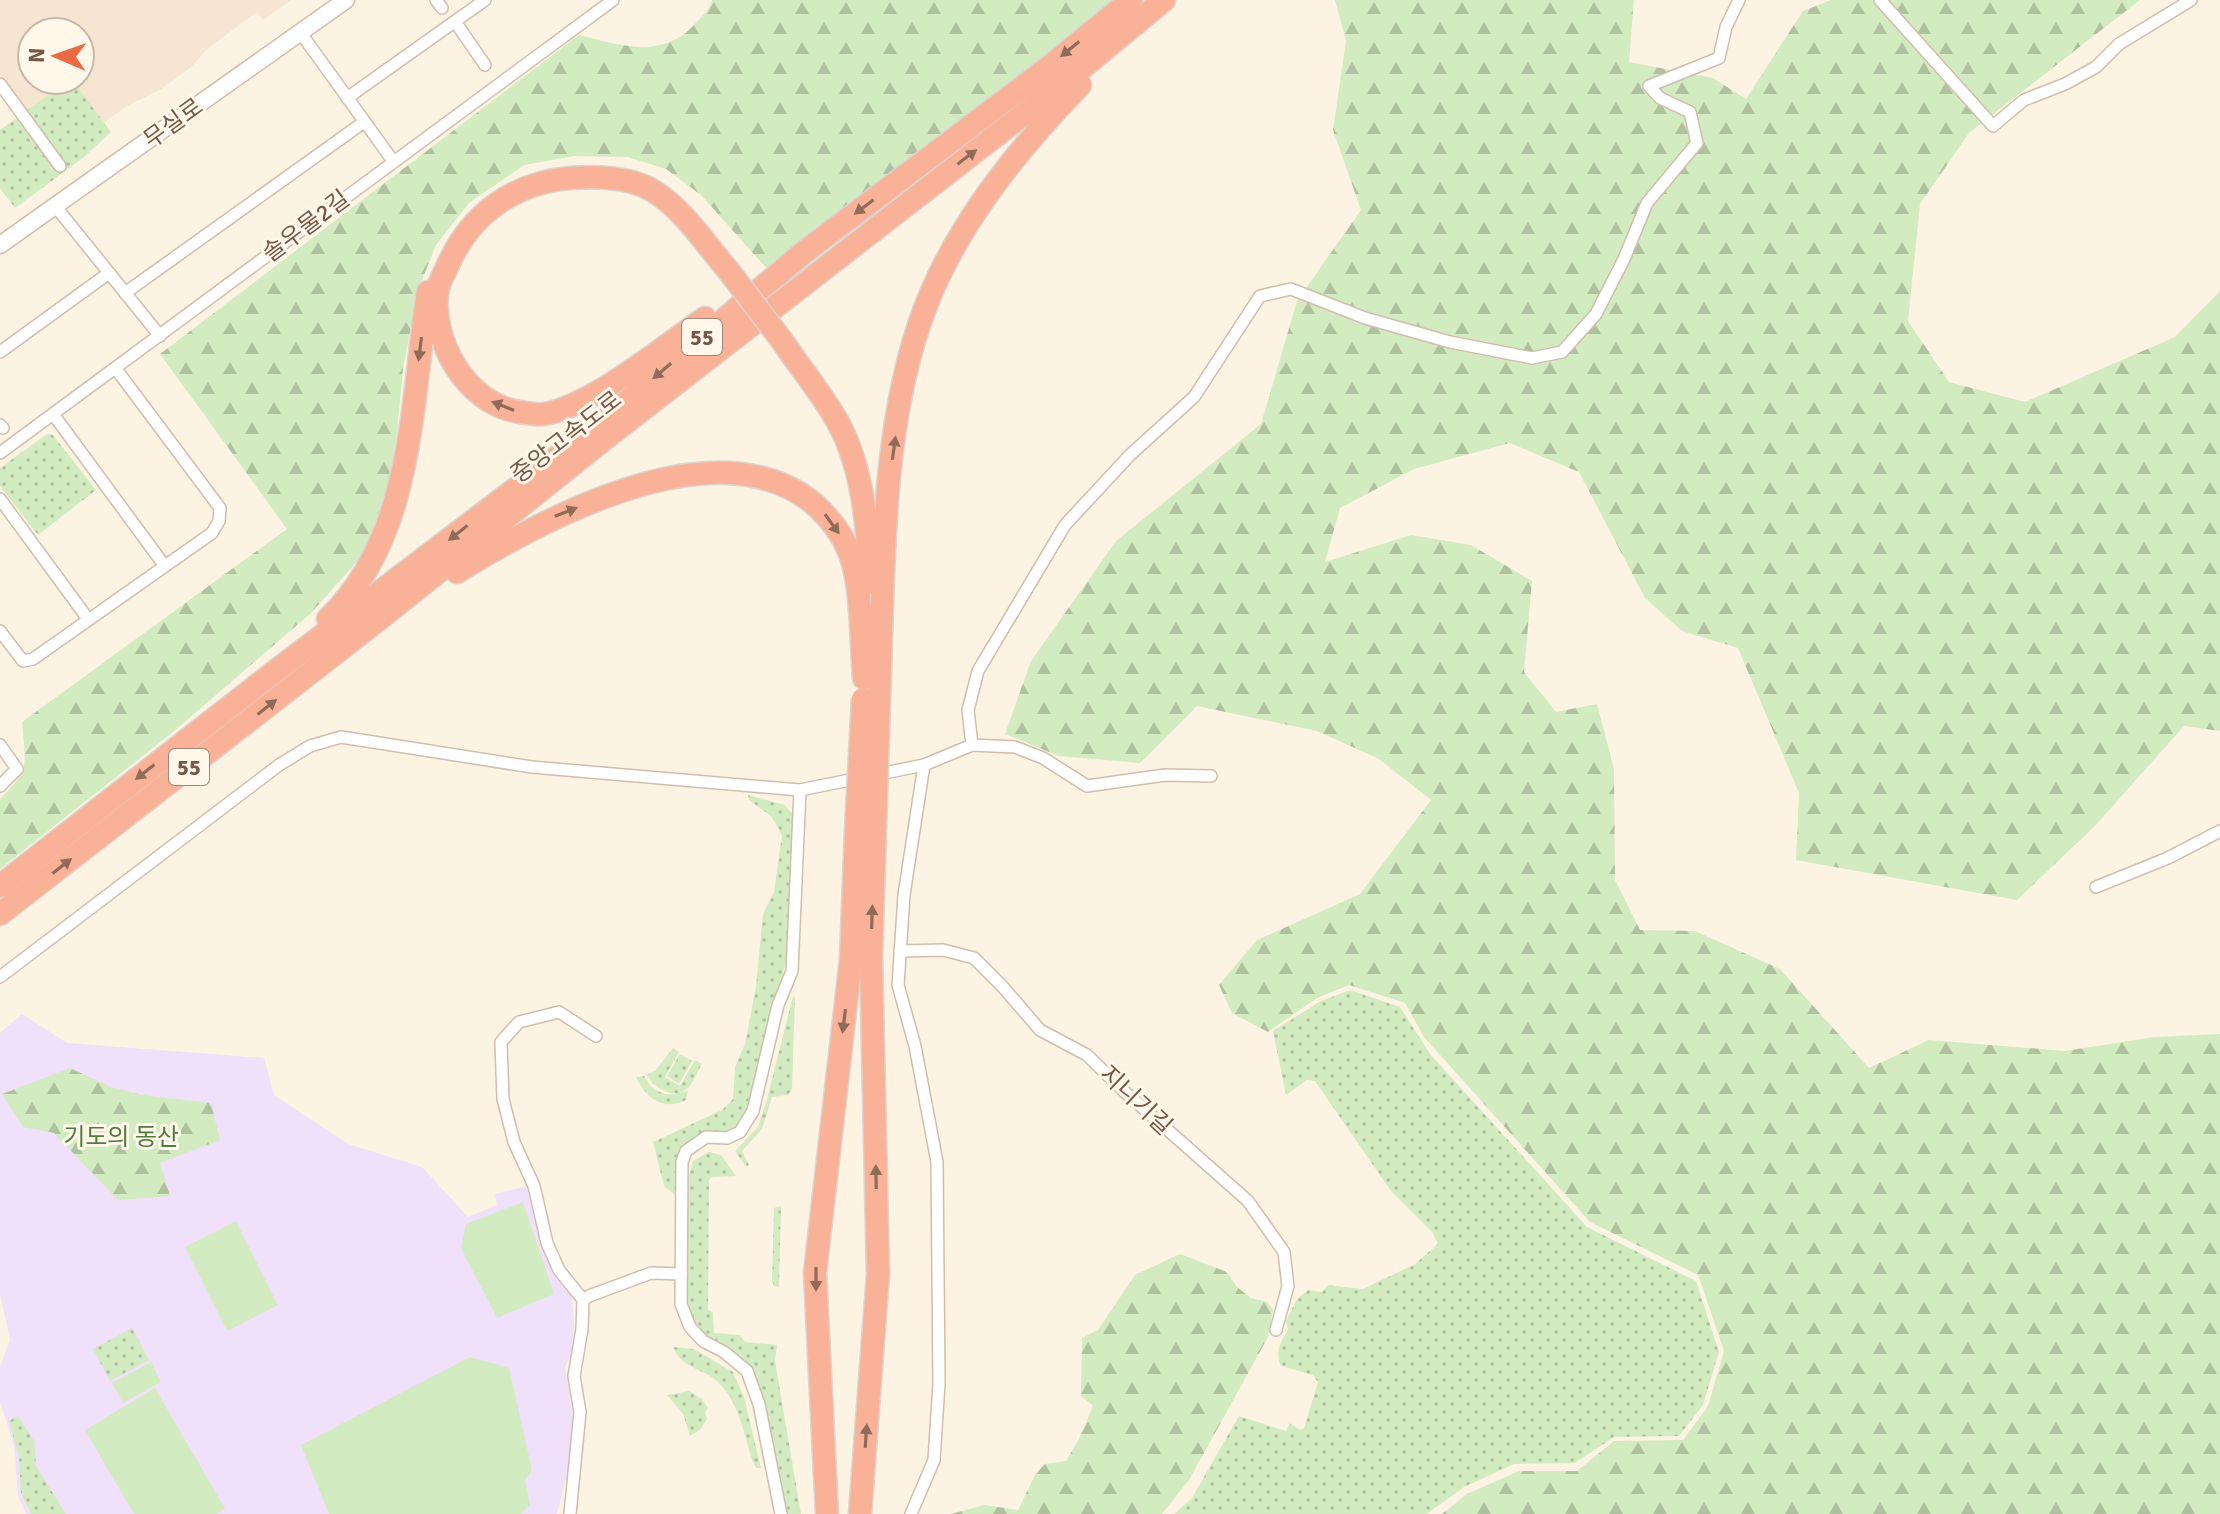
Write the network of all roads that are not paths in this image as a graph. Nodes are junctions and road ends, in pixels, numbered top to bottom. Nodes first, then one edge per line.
1 (346, 0) edge
2 (485, 0) edge
3 (613, 0) edge
4 (1131, 0) edge
5 (1739, 0) edge
6 (1880, 0) edge
7 (2191, 0) edge
8 (1159, 5) edge
9 (458, 26) dead end
10 (300, 32) junction
11 (485, 65) dead end
12 (0, 84) edge
13 (347, 98) junction
14 (364, 122) junction
15 (393, 161) junction
16 (60, 166) dead end
17 (56, 207) junction
18 (0, 245) edge
19 (803, 253) junction
20 (733, 268) junction
21 (109, 273) junction
22 (125, 293) junction
23 (160, 336) junction
24 (787, 337) junction
25 (0, 352) edge
26 (116, 369) junction
27 (53, 414) junction
28 (0, 453) edge
29 (0, 499) edge
30 (884, 553) junction
31 (164, 565) junction
32 (88, 619) junction
33 (378, 620) junction
34 (0, 631) edge
35 (273, 673) junction
36 (869, 692) junction
37 (0, 745) edge
38 (972, 745) junction
39 (924, 765) junction
40 (1211, 776) dead end
41 (0, 786) edge
42 (800, 790) junction
43 (866, 830) junction
44 (2220, 831) edge
45 (0, 886) edge
46 (2096, 887) dead end
47 (0, 914) edge
48 (900, 951) junction
49 (2, 954) dead end
50 (10, 966) junction
51 (0, 977) edge
52 (596, 1036) dead end
53 (681, 1274) junction
54 (583, 1300) junction
55 (1276, 1330) dead end
56 (570, 1514) edge
57 (781, 1514) edge
58 (827, 1514) edge
59 (860, 1514) edge
60 (911, 1514) edge

1 - 10 street, 무실로
2 - 13 street
3 - 15 street, 솔우물2길
4 -> 19 highway, 중앙고속도로 / 55
5 - 38 street
6 - 7 street
30 -> 8 highway
33 -> 8 highway, 중앙고속도로 / 55
9 - 11 street
10 - 13 street
10 - 17 street, 무실로
12 - 16 street
13 - 14 street
14 - 15 street
14 - 22 street
15 - 23 street, 솔우물2길
17 - 18 street, 무실로
17 - 21 street
19 -> 20 highway
19 -> 35 highway, 중앙고속도로 / 55
20 - 24 highway
20 -> 35 highway
21 - 22 street
21 - 25 street
22 - 23 street
23 - 26 street, 솔우물2길
24 - 30 highway
24 - 36 highway
26 - 27 street, 솔우물2길
26 - 31 street
27 - 28 street, 솔우물2길
27 - 31 street
29 - 32 street
30 - 36 highway
31 - 32 street
32 - 34 street
33 -> 36 highway
47 -> 33 highway, 중앙고속도로 / 55
35 -> 45 highway, 중앙고속도로 / 55
36 - 43 highway, bridge
37 - 41 street
38 - 39 street
38 - 40 street
39 - 42 street
39 - 48 street
42 - 50 street
42 - 53 street
43 -> 58 highway
59 -> 43 highway
44 - 46 street
48 - 55 street, 지니기길
48 - 60 street
49 - 50 street
50 - 51 street
52 - 54 street
53 - 54 street
53 - 57 street
54 - 56 street

